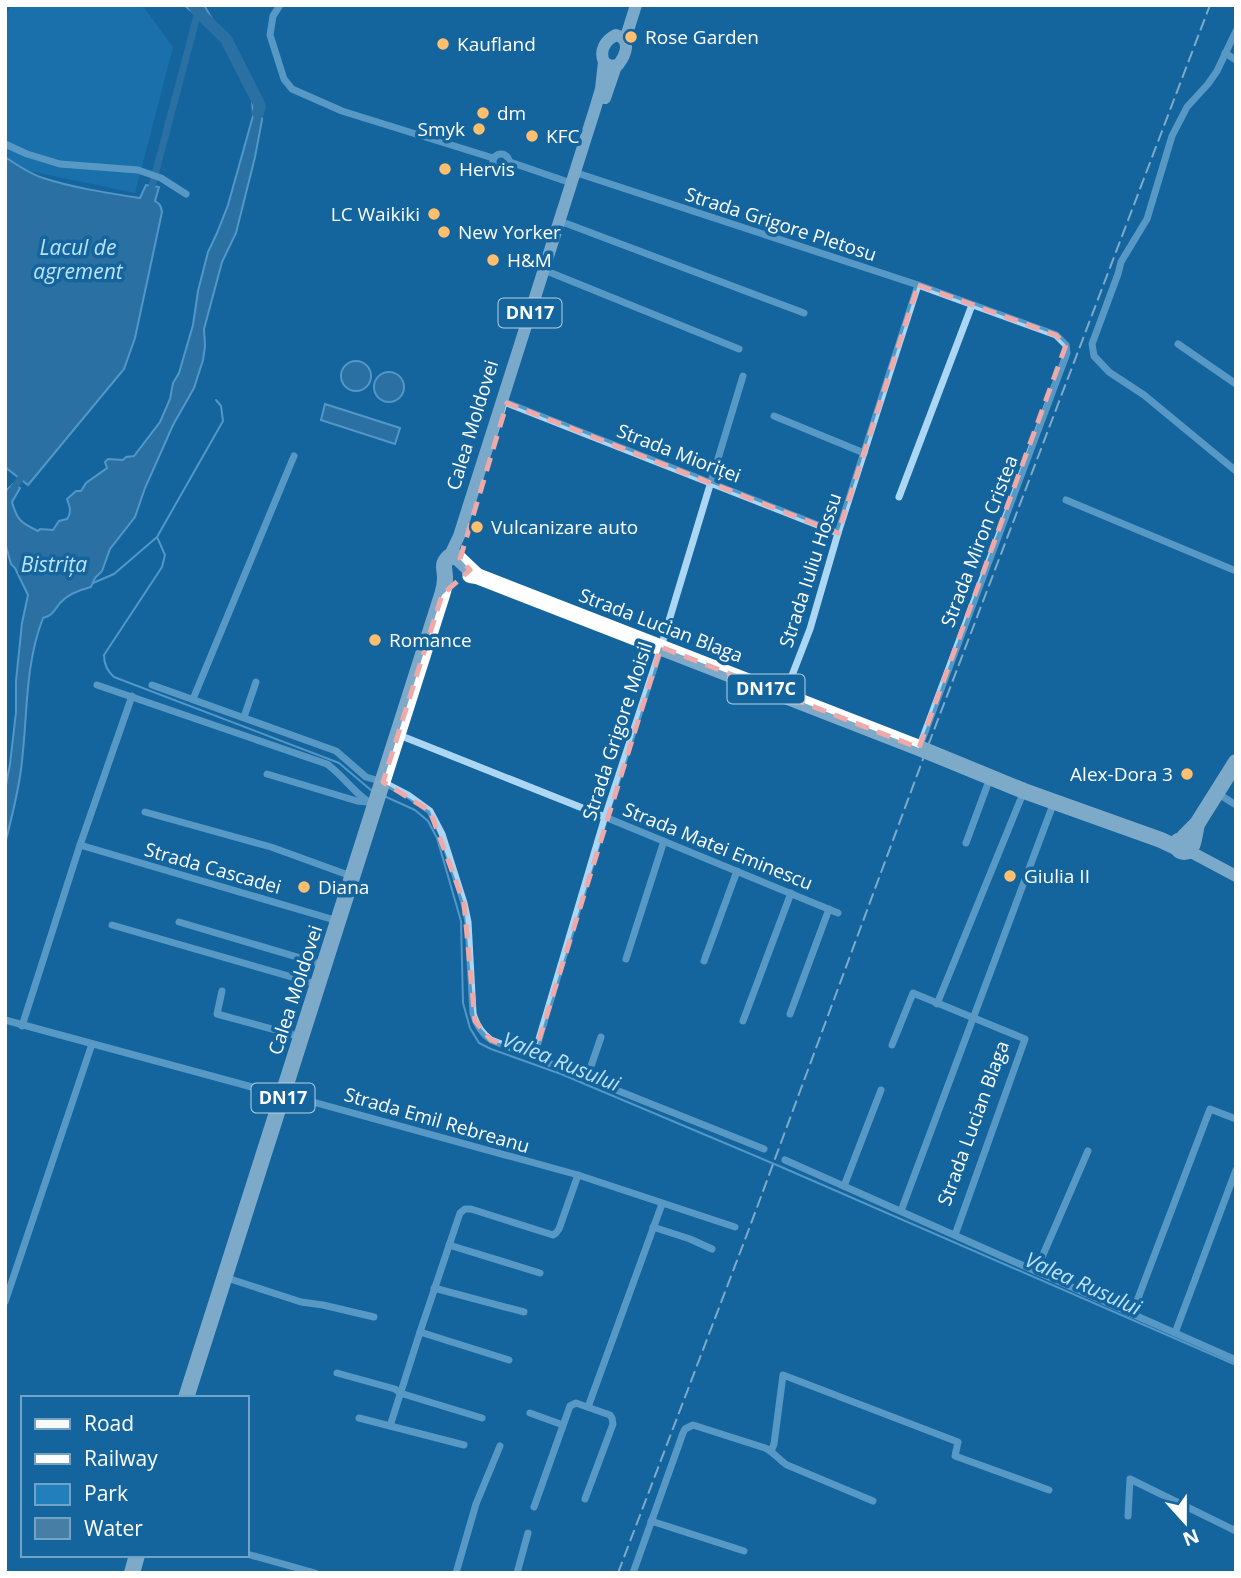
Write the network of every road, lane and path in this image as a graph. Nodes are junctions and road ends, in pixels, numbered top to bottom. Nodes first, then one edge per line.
1 (280, 5) edge
2 (629, 5) edge
3 (636, 5) edge
4 (1236, 31) edge
5 (620, 37) junction
6 (1225, 53) junction
7 (1236, 61) edge
8 (610, 64) junction
9 (5, 144) edge
10 (494, 158) junction
11 (510, 162) junction
12 (576, 178) junction
13 (186, 194) dead end
14 (565, 223) junction
15 (549, 272) junction
16 (918, 285) junction
17 (972, 305) junction
18 (804, 313) dead end
19 (1178, 344) dead end
20 (1066, 345) joint
21 (739, 349) dead end
22 (743, 376) dead end
23 (1236, 384) edge
24 (507, 403) junction
25 (774, 416) dead end
26 (864, 453) junction
27 (294, 456) dead end
28 (1236, 471) edge
29 (711, 483) junction
30 (899, 497) dead end
31 (1066, 500) dead end
32 (838, 533) junction
33 (456, 568) junction
34 (1236, 571) edge
35 (661, 647) junction
36 (256, 682) dead end
37 (97, 685) dead end
38 (152, 685) dead end
39 (132, 696) junction
40 (784, 696) junction
41 (193, 699) junction
42 (244, 717) junction
43 (399, 735) junction
44 (919, 748) junction
45 (1236, 762) edge
46 (267, 774) dead end
47 (990, 777) junction
48 (1024, 791) junction
49 (1217, 793) junction
50 (377, 795) junction
51 (1054, 802) junction
52 (1236, 805) edge
53 (145, 812) dead end
54 (605, 817) junction
55 (664, 841) junction
56 (966, 843) dead end
57 (80, 845) junction
58 (1188, 846) junction
59 (737, 871) junction
60 (353, 876) junction
61 (1236, 876) edge
62 (790, 893) junction
63 (829, 909) junction
64 (838, 913) dead end
65 (338, 921) junction
66 (179, 922) dead end
67 (112, 925) dead end
68 (626, 959) dead end
69 (704, 961) dead end
70 (324, 965) junction
71 (318, 984) junction
72 (222, 991) dead end
73 (937, 1004) junction
74 (790, 1014) dead end
75 (972, 1017) junction
76 (5, 1020) edge
77 (743, 1021) dead end
78 (22, 1026) junction
79 (301, 1037) junction
80 (601, 1037) dead end
81 (92, 1044) junction
82 (892, 1045) dead end
83 (534, 1056) junction
84 (587, 1078) junction
85 (881, 1090) dead end
86 (284, 1094) junction
87 (1236, 1119) edge
88 (764, 1149) dead end
89 (1088, 1151) dead end
90 (785, 1160) dead end
91 (1236, 1170) edge
92 (578, 1175) junction
93 (844, 1186) junction
94 (662, 1204) junction
95 (901, 1211) junction
96 (653, 1227) junction
97 (735, 1227) dead end
98 (955, 1235) junction
99 (449, 1245) junction
100 (712, 1250) dead end
101 (1036, 1271) junction
102 (540, 1273) dead end
103 (224, 1277) junction
104 (434, 1288) junction
105 (5, 1302) edge
106 (524, 1312) dead end
107 (1132, 1314) junction
108 (374, 1317) dead end
109 (420, 1332) junction
110 (1175, 1333) junction
111 (509, 1360) dead end
112 (1236, 1360) edge
113 (337, 1373) dead end
114 (400, 1392) junction
115 (188, 1396) edge
116 (588, 1407) junction
117 (530, 1413) dead end
118 (359, 1418) dead end
119 (482, 1418) dead end
120 (563, 1425) junction
121 (390, 1426) junction
122 (464, 1445) dead end
123 (500, 1446) dead end
124 (771, 1451) junction
125 (1049, 1490) dead end
126 (585, 1499) dead end
127 (873, 1501) dead end
128 (534, 1507) dead end
129 (1128, 1516) dead end
130 (651, 1521) junction
131 (1236, 1531) edge
132 (528, 1533) dead end
133 (744, 1551) dead end
134 (248, 1553) edge
135 (315, 1573) edge
136 (456, 1573) edge
137 (517, 1573) edge
138 (633, 1573) edge

1 - 10 street
2 - 5 main road
3 - 5 main road
4 - 6 street
5 - 8 main road
5 - 8 main road
6 - 7 street
6 - 28 street
8 - 12 main road, Calea Moldovei / DN17
9 - 13 street
10 - 11 street
10 - 11 street
11 - 12 street, Strada Grigore Pletosu
12 - 14 main road, Calea Moldovei / DN17
12 - 16 street, Strada Grigore Pletosu
12 - 33 main road, Calea Moldovei / DN17
14 - 15 main road, Calea Moldovei / DN17
14 - 18 street
15 - 21 street
15 - 24 main road, Calea Moldovei / DN17
16 - 17 street, Strada Grigore Pletosu
16 - 26 street, Strada Iuliu Hossu
17 - 20 street, Strada Grigore Pletosu
17 - 30 street
19 - 23 street
20 - 44 street, Strada Miron Cristea
22 - 29 street, Strada Grigore Moisil
24 - 29 street, Strada Mioriței
24 - 33 main road, Calea Moldovei / DN17
25 - 26 street
26 - 32 street, Strada Iuliu Hossu
27 - 41 street
29 - 32 street, Strada Mioriței
29 - 35 street, Strada Grigore Moisil
31 - 34 street
32 - 40 street, Strada Iuliu Hossu
33 - 35 highway, Strada Lucian Blaga / DN17C
33 - 43 highway, Calea Moldovei / DN17
35 - 40 highway, Strada Lucian Blaga / DN17C
35 - 54 street, Strada Grigore Moisil
36 - 42 street
37 - 39 street
38 - 41 street
39 - 50 street
39 - 57 street
40 - 44 highway, Strada Lucian Blaga / DN17C
41 - 42 street
42 - 50 street
43 - 50 highway, Calea Moldovei / DN17
43 - 54 street, Strada Matei Eminescu
44 - 47 highway, Strada Lucian Blaga / DN17C
45 - 49 highway
46 - 50 street
47 - 48 highway, Strada Lucian Blaga / DN17C
47 - 56 street
48 - 51 highway, Strada Lucian Blaga / DN17C
48 - 73 street
49 - 52 street
49 - 58 highway
50 - 60 highway, Calea Moldovei / DN17
50 - 83 street
51 - 58 highway, Strada Lucian Blaga / DN17C
51 - 75 street, Strada Lucian Blaga
53 - 60 street
54 - 55 street, Strada Matei Eminescu
54 - 83 street, Strada Grigore Moisil
55 - 59 street, Strada Matei Eminescu
55 - 68 street
57 - 65 street, Strada Cascadei
57 - 78 street
58 - 61 main road, DN17C
59 - 62 street, Strada Matei Eminescu
59 - 69 street
60 - 65 highway, Calea Moldovei / DN17
62 - 63 street, Strada Matei Eminescu
62 - 77 street
63 - 64 street, Strada Matei Eminescu
63 - 74 street, Strada Matei Eminescu
65 - 70 highway, Calea Moldovei / DN17
66 - 70 street
67 - 71 street
70 - 71 highway, Calea Moldovei / DN17
71 - 79 highway, Calea Moldovei / DN17
72 - 79 street
73 - 75 street, Strada Lucian Blaga
73 - 82 street, Strada Lucian Blaga
75 - 95 street, Strada Lucian Blaga
75 - 98 street, Strada Lucian Blaga
76 - 78 street, Strada Emil Rebreanu
78 - 81 street, Strada Emil Rebreanu
79 - 86 highway, Calea Moldovei / DN17
80 - 84 street
81 - 86 street, Strada Emil Rebreanu
81 - 105 street
83 - 84 street
84 - 88 street
85 - 93 street
86 - 92 street, Strada Emil Rebreanu
86 - 103 highway, Calea Moldovei / DN17
87 - 107 street
89 - 101 street
90 - 93 street
91 - 110 street
92 - 94 street, Strada Emil Rebreanu
92 - 99 street
93 - 95 street
94 - 96 street
94 - 97 street, Strada Emil Rebreanu
95 - 98 street
96 - 100 street
96 - 116 street
98 - 101 street
99 - 102 street
99 - 104 street
101 - 107 street
103 - 108 street
103 - 115 highway, Calea Moldovei / DN17
104 - 106 street
104 - 109 street
107 - 110 street
109 - 111 street
109 - 114 street
110 - 112 street
113 - 114 street
114 - 119 street
114 - 121 street
116 - 120 street
116 - 126 street
117 - 120 street
118 - 121 street
120 - 128 street
121 - 122 street
123 - 136 street
124 - 125 street
124 - 127 street
124 - 130 street
129 - 131 street
130 - 133 street
130 - 138 street
132 - 137 street
134 - 135 street

